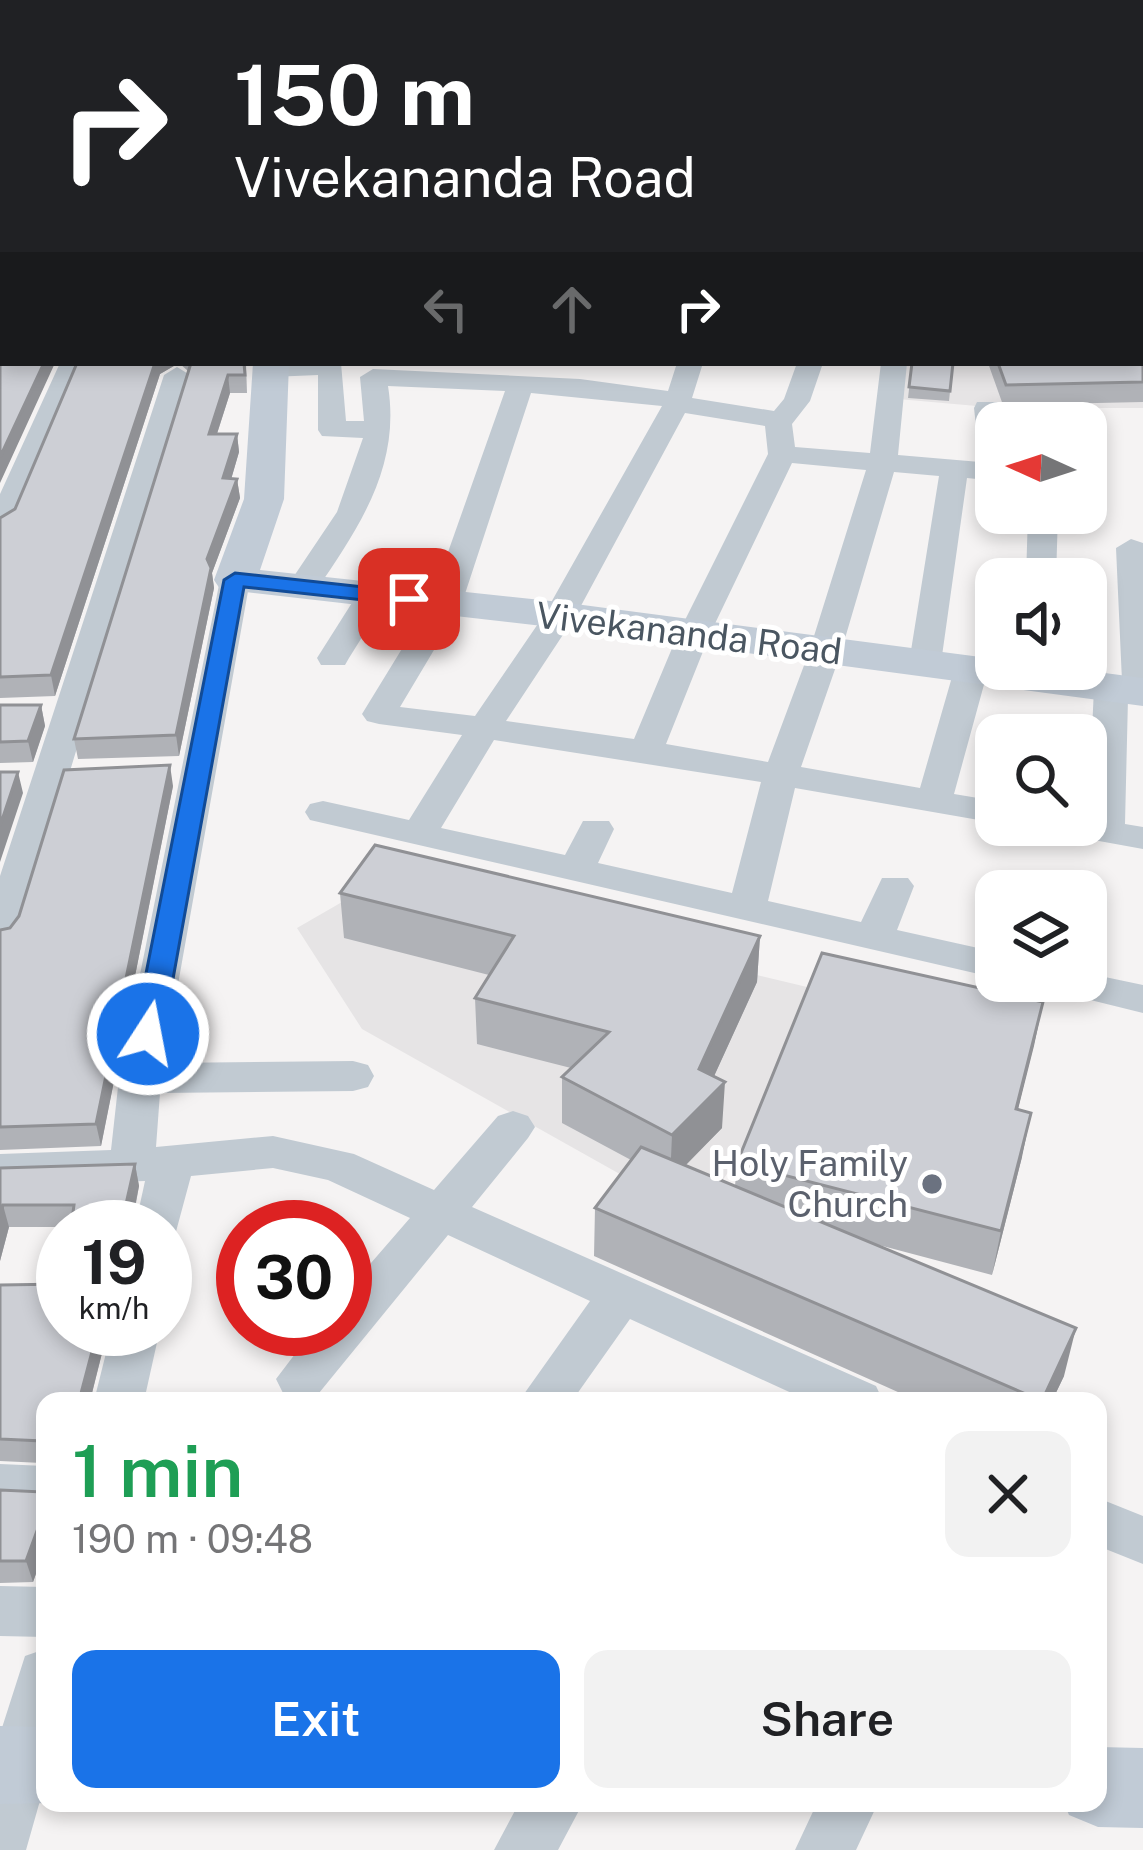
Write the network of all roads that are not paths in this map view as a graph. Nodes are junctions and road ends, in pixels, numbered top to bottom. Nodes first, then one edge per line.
1 (72, 366) edge
2 (271, 366) edge
3 (689, 366) edge
4 (808, 366) edge
5 (894, 366) edge
6 (177, 375) dead end
7 (586, 375) edge
8 (516, 395) junction
9 (677, 402) junction
10 (780, 420) junction
11 (378, 428) junction
12 (782, 454) junction
13 (883, 462) junction
14 (954, 468) junction
15 (975, 470) edge
16 (0, 526) edge
17 (1131, 548) dead end
18 (235, 580) junction
19 (304, 585) junction
20 (373, 594) junction
21 (446, 604) junction
22 (560, 615) junction
23 (694, 634) junction
24 (825, 652) junction
25 (333, 658) dead end
26 (925, 663) junction
27 (971, 670) junction
28 (975, 670) edge
29 (1131, 690) edge
30 (71, 710) junction
31 (24, 711) edge
32 (484, 728) junction
33 (646, 751) junction
34 (199, 770) junction
35 (156, 772) edge
36 (92, 776) edge
37 (780, 776) junction
38 (33, 778) junction
39 (934, 801) junction
40 (975, 808) edge
41 (323, 812) dead end
42 (1107, 826) edge
43 (596, 830) dead end
44 (1107, 832) edge
45 (418, 835) junction
46 (1143, 838) edge
47 (577, 870) junction
48 (895, 886) dead end
49 (747, 909) junction
50 (0, 936) edge
51 (874, 938) junction
52 (975, 960) edge
53 (1107, 991) edge
54 (1143, 999) edge
55 (352, 1076) dead end
56 (140, 1078) junction
57 (513, 1126) dead end
58 (152, 1163) junction
59 (0, 1170) edge
60 (155, 1200) edge
61 (439, 1214) junction
62 (622, 1293) junction
63 (372, 1294) edge
64 (129, 1356) edge
65 (320, 1356) edge
66 (301, 1379) dead end
67 (799, 1388) edge
68 (120, 1392) edge
69 (550, 1392) edge
70 (0, 1486) edge
71 (36, 1488) edge
72 (1107, 1525) edge
73 (1143, 1541) edge
74 (0, 1611) edge
75 (36, 1612) edge
76 (36, 1710) edge
77 (22, 1765) edge
78 (1107, 1787) edge
79 (1143, 1788) edge
80 (547, 1812) edge
81 (844, 1812) edge
82 (0, 1840) edge
83 (524, 1850) edge
84 (825, 1850) edge

1 - 16 street
2 - 11 street
2 - 18 street
3 - 9 street
4 - 10 street
5 - 13 street
6 - 30 street
7 - 8 street
7 - 9 street
8 - 11 street
8 - 21 street
9 - 10 street
9 - 22 street
10 - 12 street
11 - 19 street
12 - 13 street
12 - 23 street
13 - 14 street
13 - 24 street
14 - 15 street
14 - 26 street
17 - 29 street
18 - 19 street, Vivekananda Road
18 - 34 street
19 - 20 street, Vivekananda Road
20 - 21 street, Vivekananda Road
20 - 25 street
21 - 22 street, Vivekananda Road
21 - 32 street
22 - 23 street, Vivekananda Road
22 - 32 street
23 - 24 street, Vivekananda Road
23 - 33 street
24 - 26 street, Vivekananda Road
24 - 37 street
26 - 27 street, Vivekananda Road
27 - 28 street, Vivekananda Road
27 - 39 street
29 - 42 street
30 - 31 street
30 - 38 street
32 - 33 street
32 - 45 street
33 - 37 street
34 - 35 street
34 - 56 street
36 - 38 street
37 - 39 street
37 - 49 street
38 - 50 street
39 - 40 street
41 - 45 street
43 - 47 street
44 - 46 street
45 - 47 street
47 - 49 street
48 - 51 street
49 - 51 street
51 - 52 street
53 - 54 street
55 - 56 street
56 - 58 street
57 - 61 street
58 - 59 street
58 - 60 street
58 - 61 street
61 - 62 street
61 - 63 street
62 - 67 street
62 - 69 street
64 - 68 street
65 - 66 street
70 - 71 street
72 - 73 street
74 - 75 street
76 - 77 street
77 - 82 street
78 - 79 street
80 - 83 street
81 - 84 street

